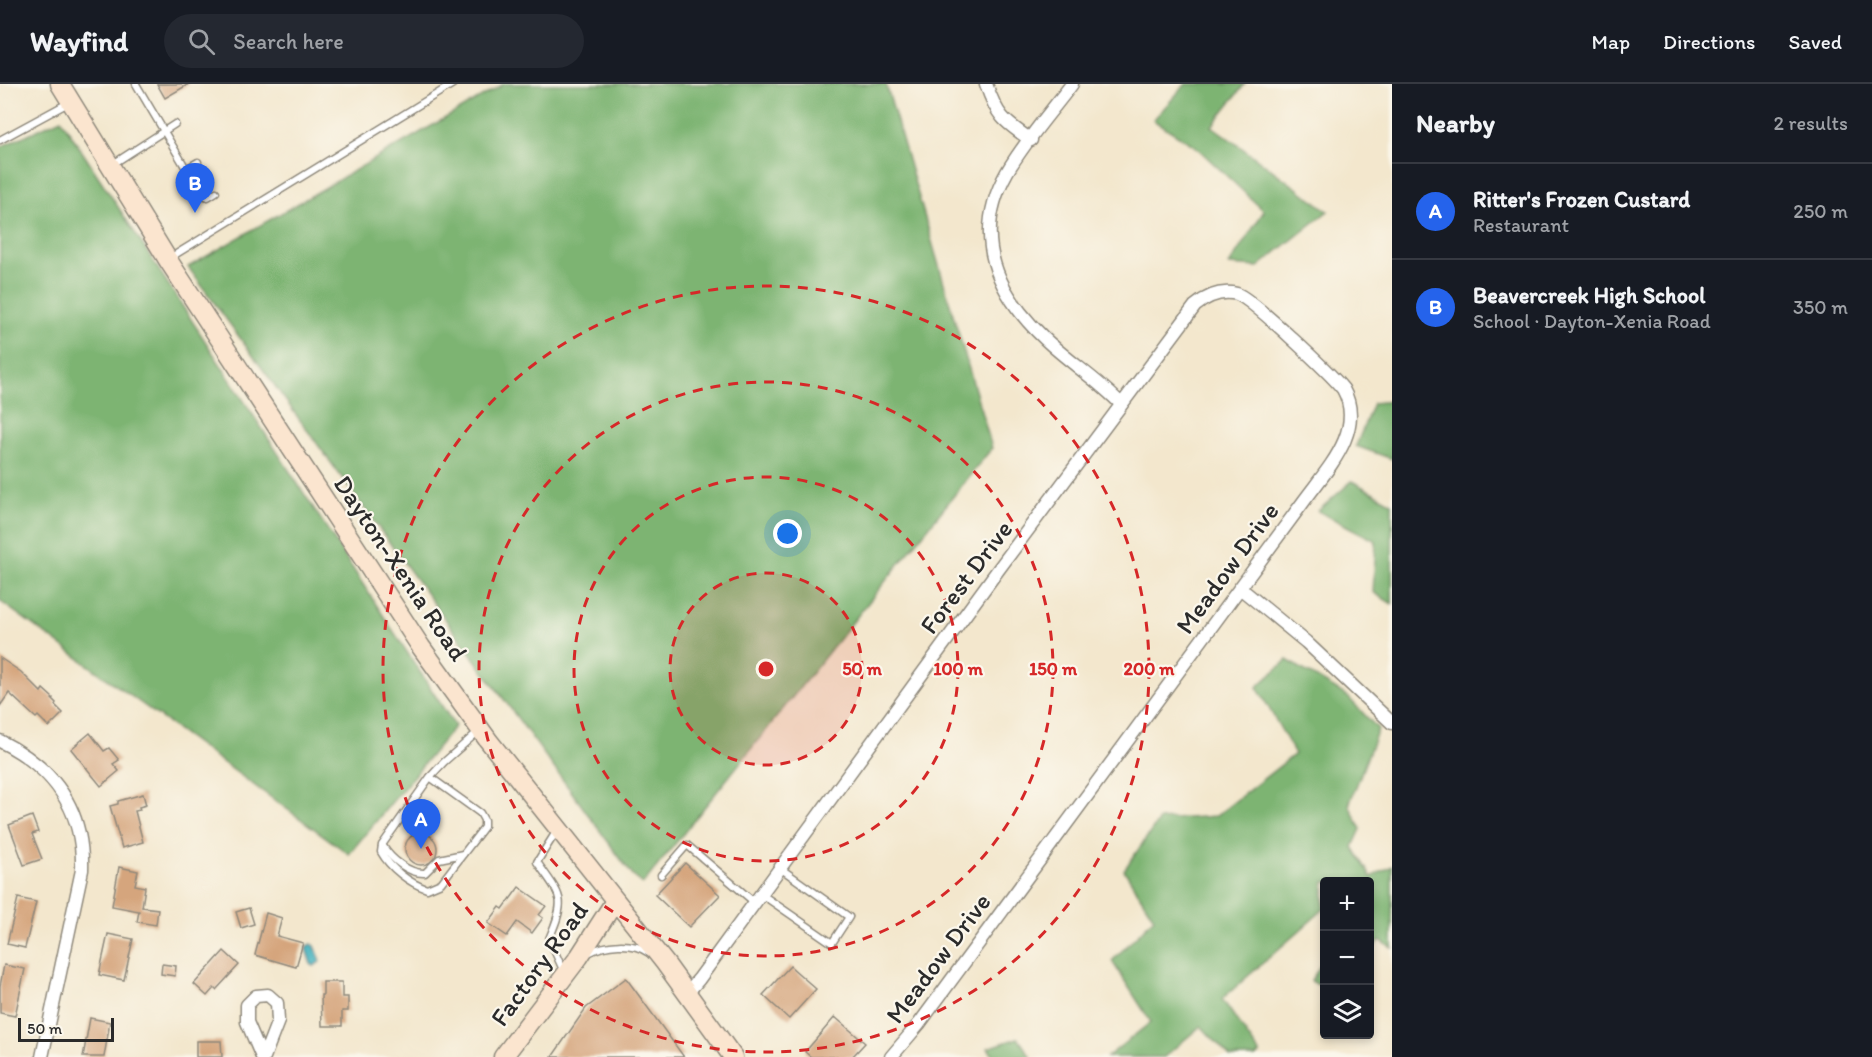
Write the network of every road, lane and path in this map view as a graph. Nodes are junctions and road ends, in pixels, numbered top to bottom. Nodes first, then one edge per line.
1 (60, 84) edge
2 (136, 84) edge
3 (453, 84) edge
4 (986, 84) edge
5 (1072, 84) edge
6 (70, 102) junction
7 (175, 124) dead end
8 (164, 132) junction
9 (0, 140) edge
10 (1031, 140) junction
11 (198, 162) dead end
12 (110, 166) junction
13 (186, 169) junction
14 (216, 192) dead end
15 (168, 260) junction
16 (1260, 310) joint
17 (1121, 404) junction
18 (1240, 588) junction
19 (1392, 723) edge
20 (481, 730) junction
21 (0, 741) edge
22 (430, 777) junction
23 (558, 829) junction
24 (382, 845) junction
25 (463, 854) junction
26 (780, 868) junction
27 (661, 875) dead end
28 (758, 898) junction
29 (615, 901) junction
30 (579, 957) junction
31 (665, 963) junction
32 (565, 975) junction
33 (687, 993) junction
34 (42, 1057) edge
35 (503, 1057) edge
36 (733, 1057) edge
37 (891, 1057) edge

1 - 6 main road, Dayton-Xenia Road
2 - 8 lane
3 - 15 lane
4 - 10 street
5 - 10 street
6 - 9 lane
6 - 12 main road, Dayton-Xenia Road
7 - 8 lane
8 - 12 lane
8 - 13 lane
10 - 17 street
11 - 13 lane
12 - 15 main road, Dayton-Xenia Road
13 - 14 lane
15 - 20 main road, Dayton-Xenia Road
16 - 17 street, Forest Drive
16 - 18 street, Meadow Drive
17 - 26 street, Forest Drive
18 - 19 street
18 - 37 street, Meadow Drive
20 - 22 lane
20 - 23 main road, Dayton-Xenia Road
21 - 34 street
22 - 24 lane
22 - 25 lane
23 - 29 main road, Dayton-Xenia Road
23 - 32 lane
24 - 25 lane
24 - 25 lane
26 - 28 street, Forest Drive
26 - 28 lane
27 - 28 lane
28 - 33 street, Forest Drive
29 - 30 main road, Factory Road
29 - 31 main road, Dayton-Xenia Road
30 - 31 lane
30 - 32 main road, Factory Road
31 - 33 main road, Dayton-Xenia Road
32 - 35 main road, Factory Road
33 - 36 main road, Dayton-Xenia Road

